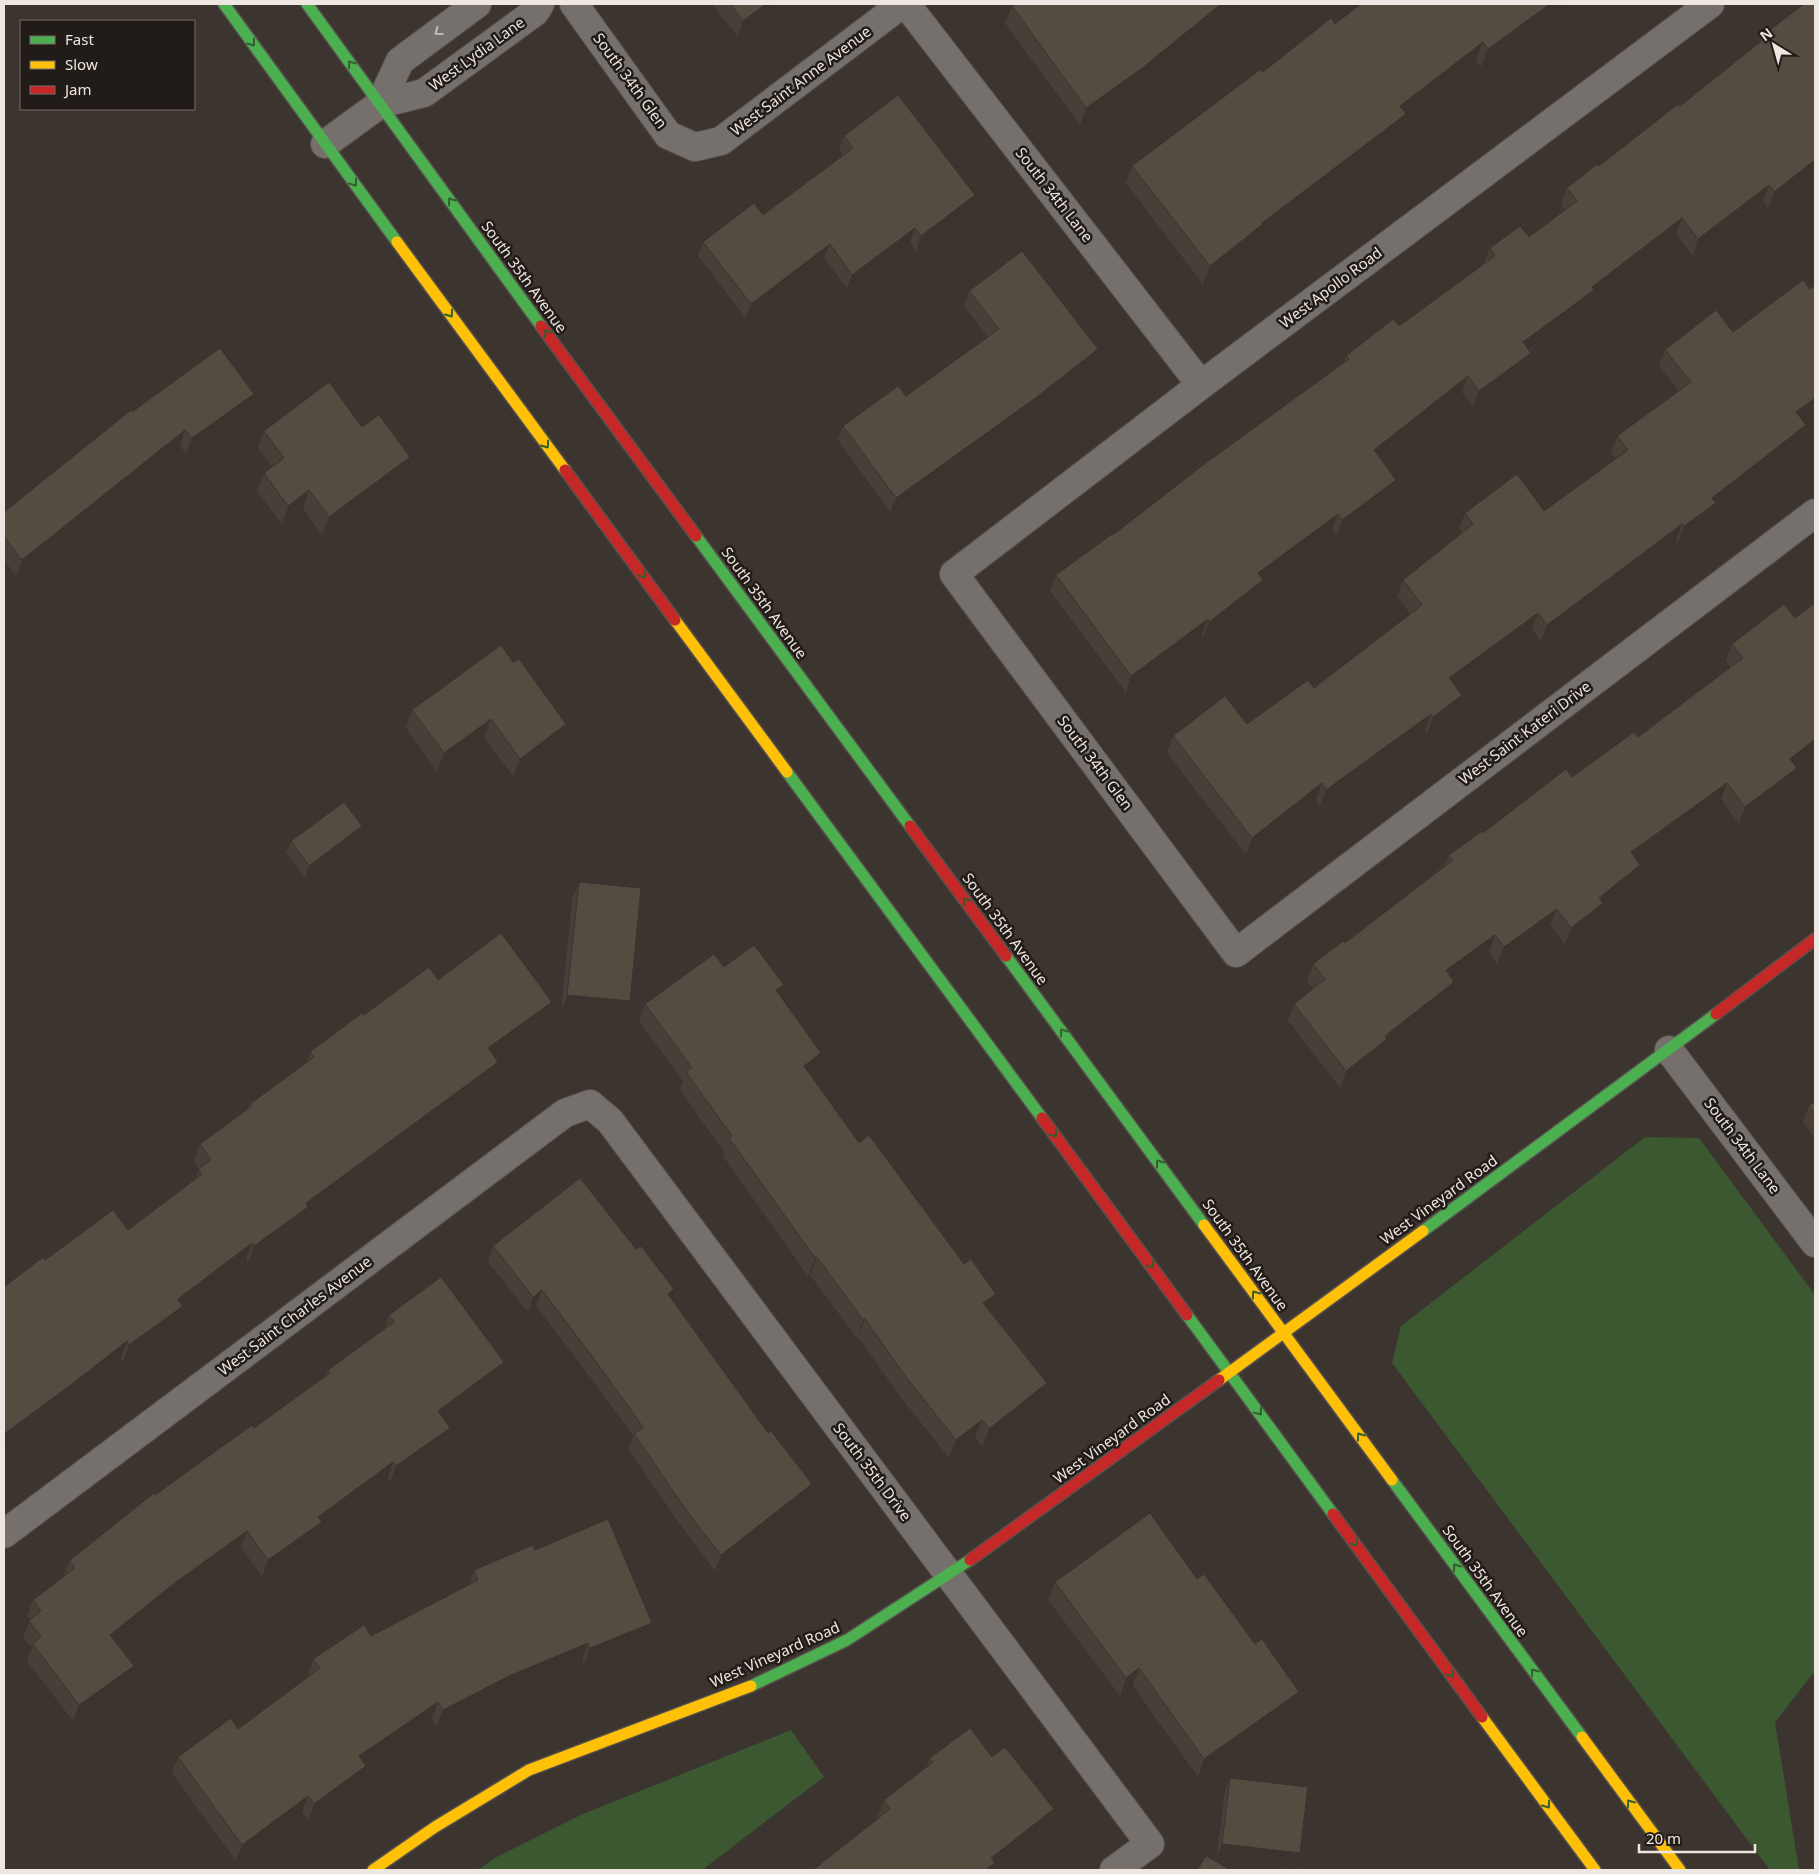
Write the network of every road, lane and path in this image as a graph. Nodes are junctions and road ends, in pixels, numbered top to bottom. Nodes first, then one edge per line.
1 (224, 4) edge
2 (307, 4) edge
3 (477, 4) edge
4 (540, 4) edge
5 (574, 4) edge
6 (904, 4) edge
7 (1710, 4) edge
8 (380, 104) junction
9 (325, 144) junction
10 (695, 147) joint
11 (1201, 385) junction
12 (1815, 513) edge
13 (954, 574) joint
14 (1815, 939) edge
15 (1236, 953) joint
16 (1669, 1050) junction
17 (590, 1104) joint
18 (1815, 1243) edge
19 (1284, 1333) junction
20 (1229, 1373) junction
21 (4, 1534) edge
22 (949, 1575) junction
23 (373, 1870) edge
24 (1114, 1870) edge
25 (1595, 1870) edge
26 (1680, 1870) edge

1 -> 9 main road
8 -> 2 main road, South 35th Avenue
3 -> 8 street, West Lydia Lane
4 - 8 street, West Lydia Lane
5 - 10 street, South 34th Glen
6 - 10 street, West Saint Anne Avenue
6 - 11 street, South 34th Lane
7 - 11 street, West Apollo Road
8 - 9 street, West Lydia Lane
19 -> 8 main road, South 35th Avenue
9 -> 20 main road
11 - 13 street, West Apollo Road
12 - 15 street, West Saint Kateri Drive
13 - 15 street, South 34th Glen
14 - 16 main road, West Vineyard Road
16 - 18 street, South 34th Lane
16 - 19 main road, West Vineyard Road
17 - 21 street, West Saint Charles Avenue
17 - 22 street, South 35th Drive
19 - 20 main road, West Vineyard Road
26 -> 19 main road, South 35th Avenue
20 - 22 main road, West Vineyard Road
20 -> 25 main road
22 - 23 main road, West Vineyard Road
22 - 24 street, South 35th Drive

